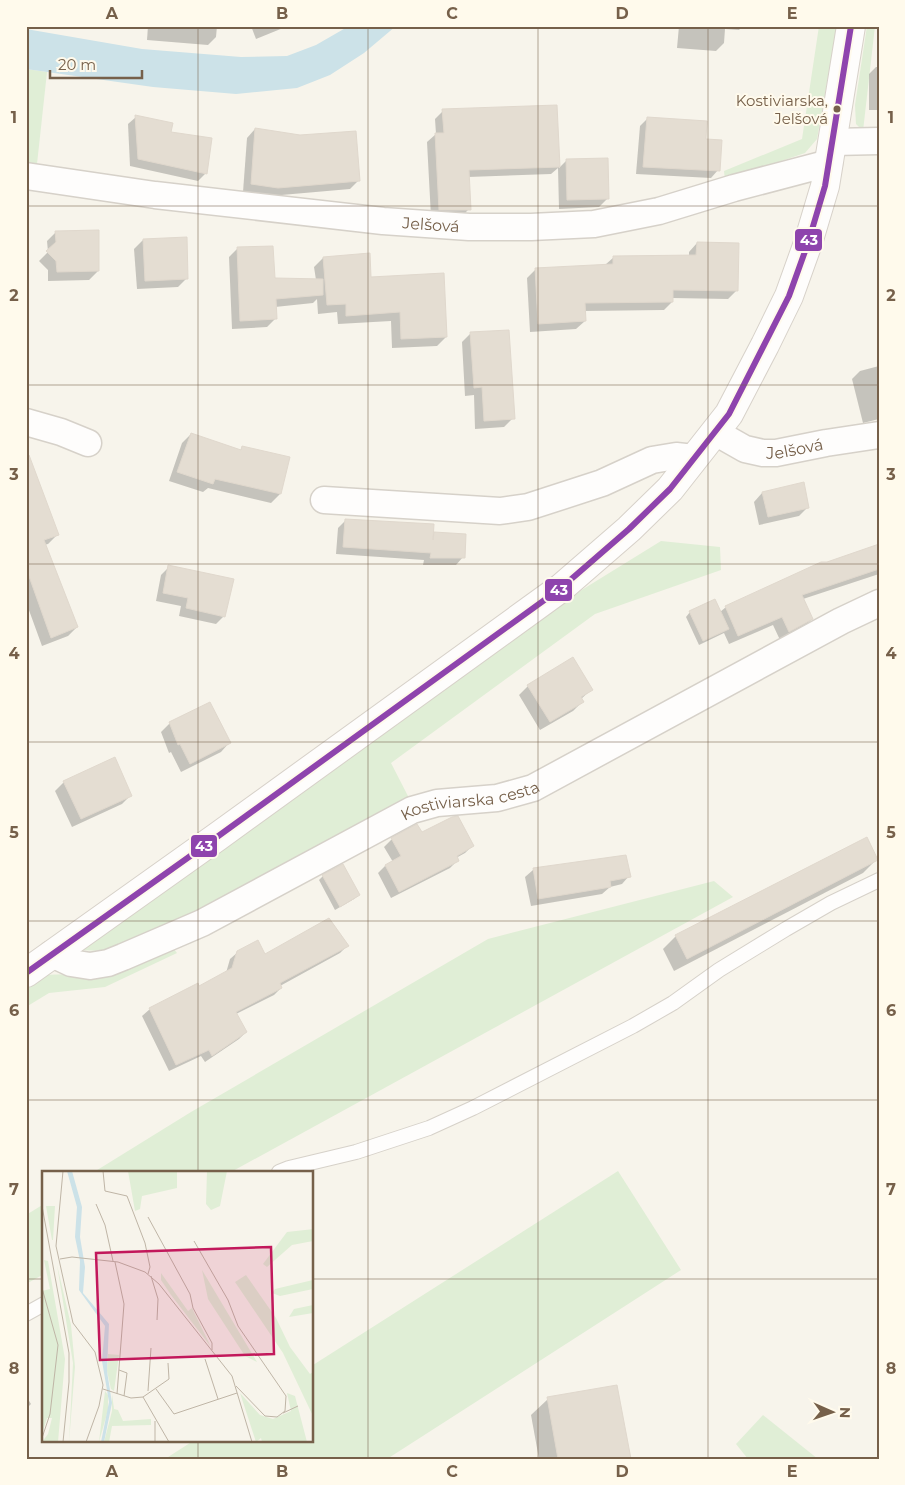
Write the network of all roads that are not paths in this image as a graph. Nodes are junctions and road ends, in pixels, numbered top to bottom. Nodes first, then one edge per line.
1 (851, 26) edge
2 (879, 141) edge
3 (831, 152) junction
4 (26, 176) edge
5 (26, 422) edge
6 (715, 432) junction
7 (879, 435) edge
8 (88, 442) dead end
9 (694, 458) junction
10 (324, 500) dead end
11 (879, 603) edge
12 (879, 880) edge
13 (52, 954) junction
14 (26, 973) edge
15 (282, 1171) edge
16 (42, 1305) edge
17 (26, 1314) edge

1 - 3 street
2 - 3 street, Jelšová
3 - 4 street, Jelšová
3 - 6 street
5 - 8 street
6 - 7 street, Jelšová
6 - 9 street
9 - 10 street
9 - 13 street
11 - 13 street, Kostiviarska cesta
12 - 15 lane
13 - 14 street
16 - 17 lane

